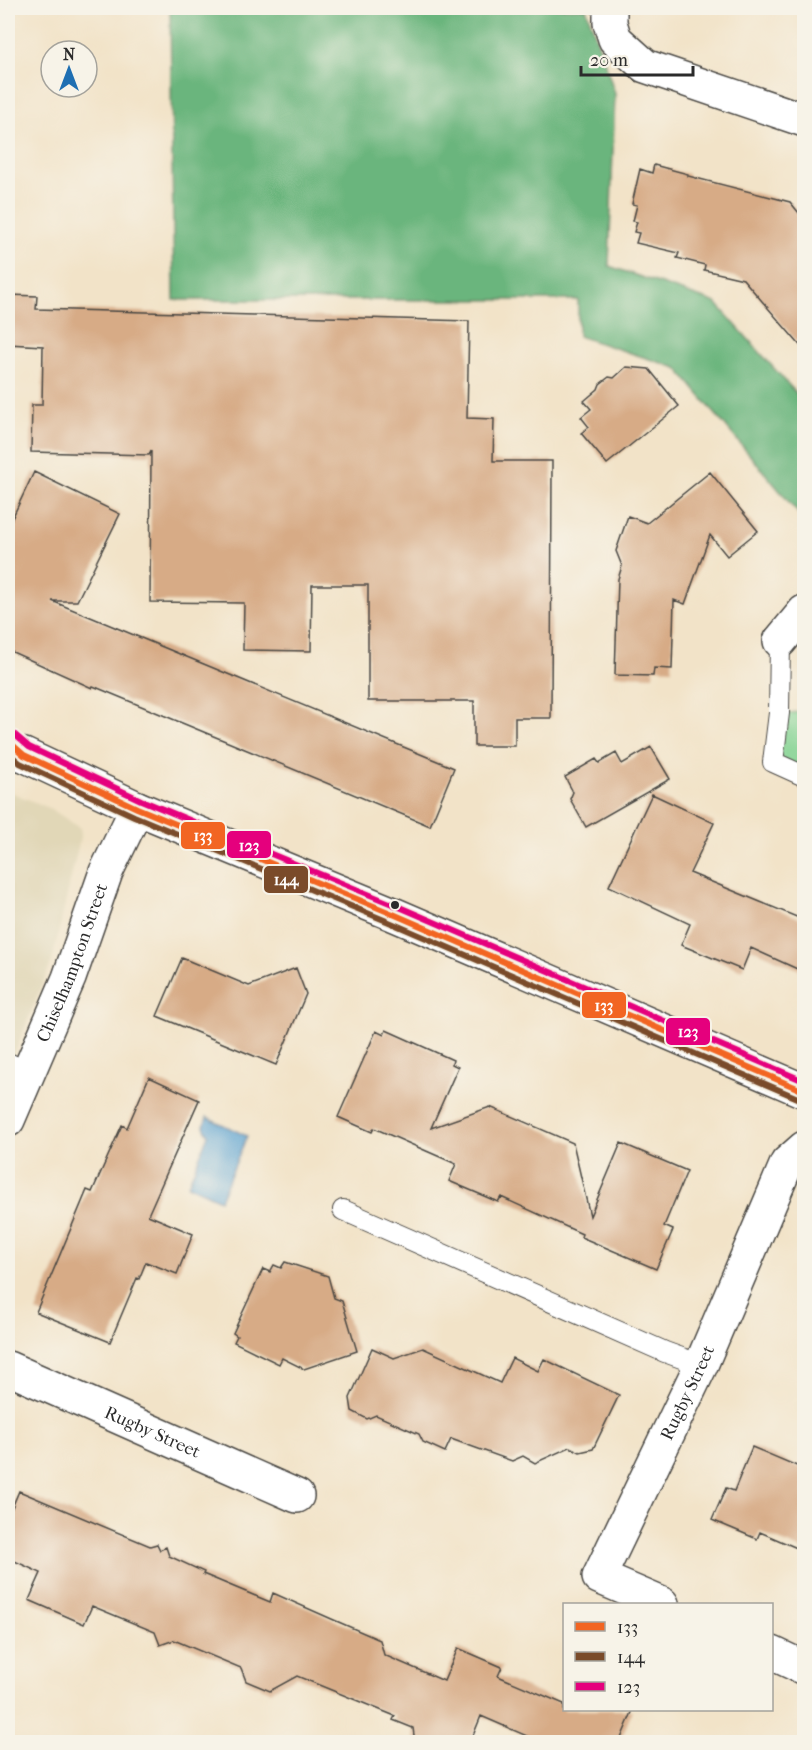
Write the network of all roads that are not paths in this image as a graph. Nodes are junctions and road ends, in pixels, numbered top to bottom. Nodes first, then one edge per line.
1 (610, 8) edge
2 (804, 120) edge
3 (804, 612) edge
4 (780, 641) joint
5 (13, 749) edge
6 (804, 776) edge
7 (137, 808) junction
8 (19, 1068) edge
9 (804, 1091) edge
10 (8, 1120) edge
11 (804, 1148) edge
12 (343, 1210) dead end
13 (701, 1365) junction
14 (8, 1368) edge
15 (297, 1496) dead end
16 (658, 1603) edge
17 (773, 1654) edge
18 (804, 1668) edge

1 - 2 street
3 - 4 street
4 - 6 lane
5 - 7 street
7 - 8 street, Chiselhampton Street
7 - 9 street
8 - 10 street, Chiselhampton Street
11 - 13 street, Rugby Street
12 - 13 lane
13 - 16 street, Rugby Street
14 - 15 street, Rugby Street
17 - 18 street

